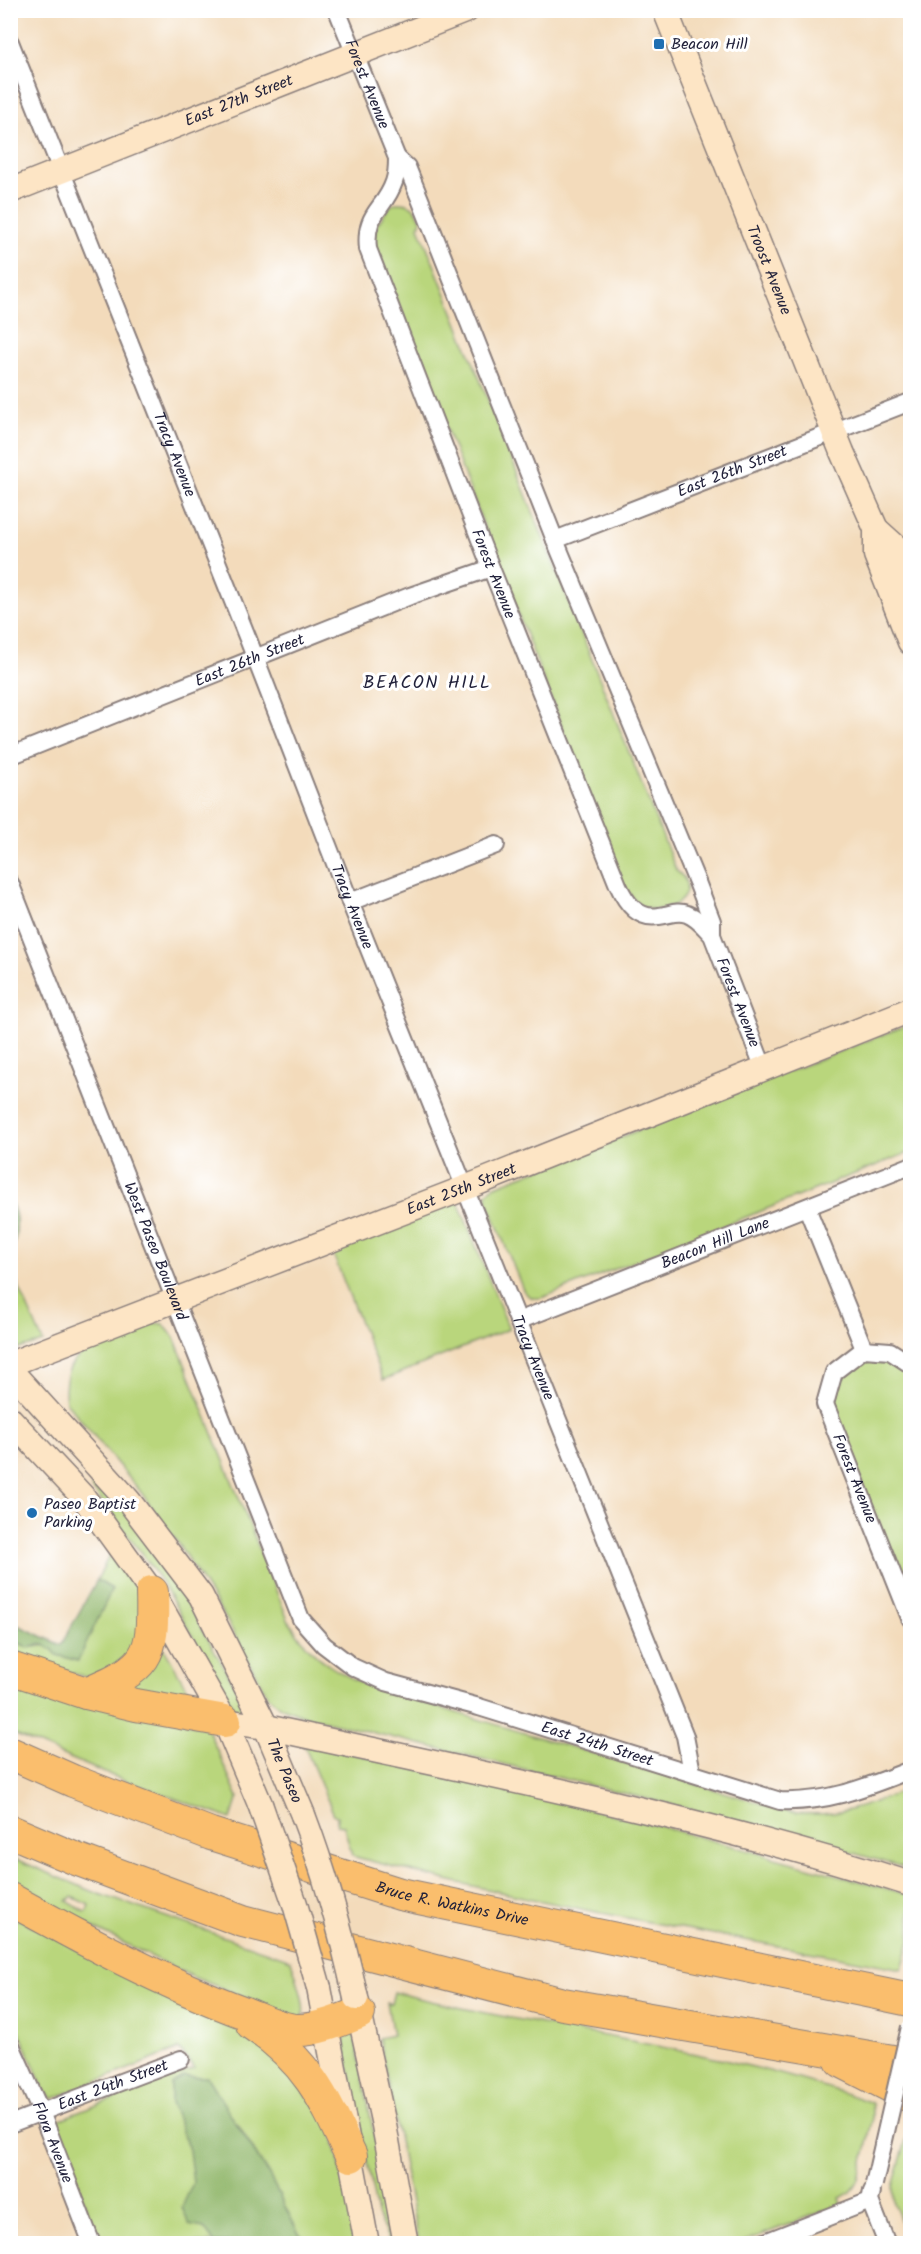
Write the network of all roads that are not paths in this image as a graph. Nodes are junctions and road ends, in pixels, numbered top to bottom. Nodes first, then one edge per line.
1 (337, 10) edge
2 (467, 10) edge
3 (665, 10) edge
4 (10, 42) edge
5 (355, 55) junction
6 (397, 158) junction
7 (62, 171) junction
8 (10, 191) edge
9 (386, 197) junction
10 (420, 199) junction
11 (910, 402) edge
12 (834, 432) junction
13 (876, 529) junction
14 (555, 540) junction
15 (491, 568) junction
16 (910, 584) edge
17 (910, 642) edge
18 (255, 657) junction
19 (10, 756) edge
20 (496, 845) dead end
21 (697, 882) junction
22 (10, 883) edge
23 (350, 902) junction
24 (671, 913) junction
25 (712, 935) junction
26 (910, 1010) edge
27 (764, 1069) junction
28 (910, 1166) edge
29 (465, 1188) junction
30 (807, 1208) junction
31 (176, 1300) junction
32 (518, 1322) junction
33 (864, 1349) junction
34 (10, 1364) edge
35 (910, 1364) edge
36 (10, 1370) edge
37 (10, 1419) edge
38 (152, 1592) junction
39 (301, 1618) joint
40 (910, 1618) edge
41 (10, 1668) edge
42 (86, 1693) junction
43 (225, 1721) junction
44 (266, 1727) junction
45 (10, 1753) edge
46 (910, 1770) edge
47 (692, 1772) junction
48 (10, 1831) edge
49 (910, 1884) edge
50 (10, 1899) edge
51 (910, 2000) edge
52 (221, 2004) junction
53 (358, 2006) junction
54 (327, 2024) junction
55 (910, 2027) edge
56 (10, 2043) edge
57 (814, 2046) junction
58 (180, 2059) dead end
59 (910, 2064) edge
60 (910, 2096) edge
61 (41, 2112) junction
62 (10, 2124) edge
63 (351, 2156) junction
64 (870, 2201) junction
65 (92, 2244) edge
66 (367, 2244) edge
67 (406, 2244) edge
68 (760, 2244) edge
69 (887, 2244) edge

1 - 5 street, Forest Avenue
2 - 5 main road, East 27th Street
3 - 12 main road, Troost Avenue
4 - 7 street, Tracy Avenue
5 - 6 street, Forest Avenue
5 - 7 main road, East 27th Street
6 - 9 street, Forest Avenue
6 - 10 street, Forest Avenue
7 - 8 main road, East 27th Street
7 - 18 street, Tracy Avenue
9 - 10 street
9 - 15 street, Forest Avenue
10 - 14 street, Forest Avenue
11 - 12 street, East 26th Street
12 - 13 main road, Troost Avenue
12 - 14 street, East 26th Street
13 - 16 main road, Troost Avenue
13 - 17 main road, Troost Avenue
14 - 21 street, Forest Avenue
15 - 18 street, East 26th Street
15 - 24 street, Forest Avenue
18 - 19 street, East 26th Street
18 - 23 street, Tracy Avenue
20 - 23 street
21 - 24 street
21 - 25 street, Forest Avenue
22 - 31 street, West Paseo Boulevard
23 - 29 street, Tracy Avenue
24 - 25 street, Forest Avenue
25 - 27 street, Forest Avenue
26 - 27 main road, East 25th Street
27 - 29 main road, East 25th Street
28 - 30 street, Beacon Hill Lane
29 - 31 main road, East 25th Street
29 - 32 street, Tracy Avenue
30 - 32 street, Beacon Hill Lane
30 - 33 street
31 - 34 main road, East 25th Street
31 - 39 street, West Paseo Boulevard
32 - 47 street, Tracy Avenue
33 - 35 street
33 - 40 street, Forest Avenue
36 - 44 main road, The Paseo
37 - 38 main road
38 - 42 highway
38 - 43 main road
39 - 47 street, East 24th Street
41 - 42 highway
42 - 43 highway
43 - 44 main road
43 - 54 main road, bridge
44 - 49 main road
44 - 53 main road, The Paseo, bridge
45 - 51 highway, Bruce R. Watkins Drive
46 - 47 street, East 24th Street
48 - 57 highway
50 - 52 highway
52 - 54 highway
52 - 63 highway
53 - 54 highway
53 - 67 main road, The Paseo
54 - 63 main road
55 - 64 street, bridge
56 - 61 street, Flora Avenue
57 - 59 highway
57 - 60 highway
58 - 61 street, East 24th Street
61 - 62 street, East 24th Street
61 - 65 street, Flora Avenue
63 - 66 main road
64 - 68 street
64 - 69 street

